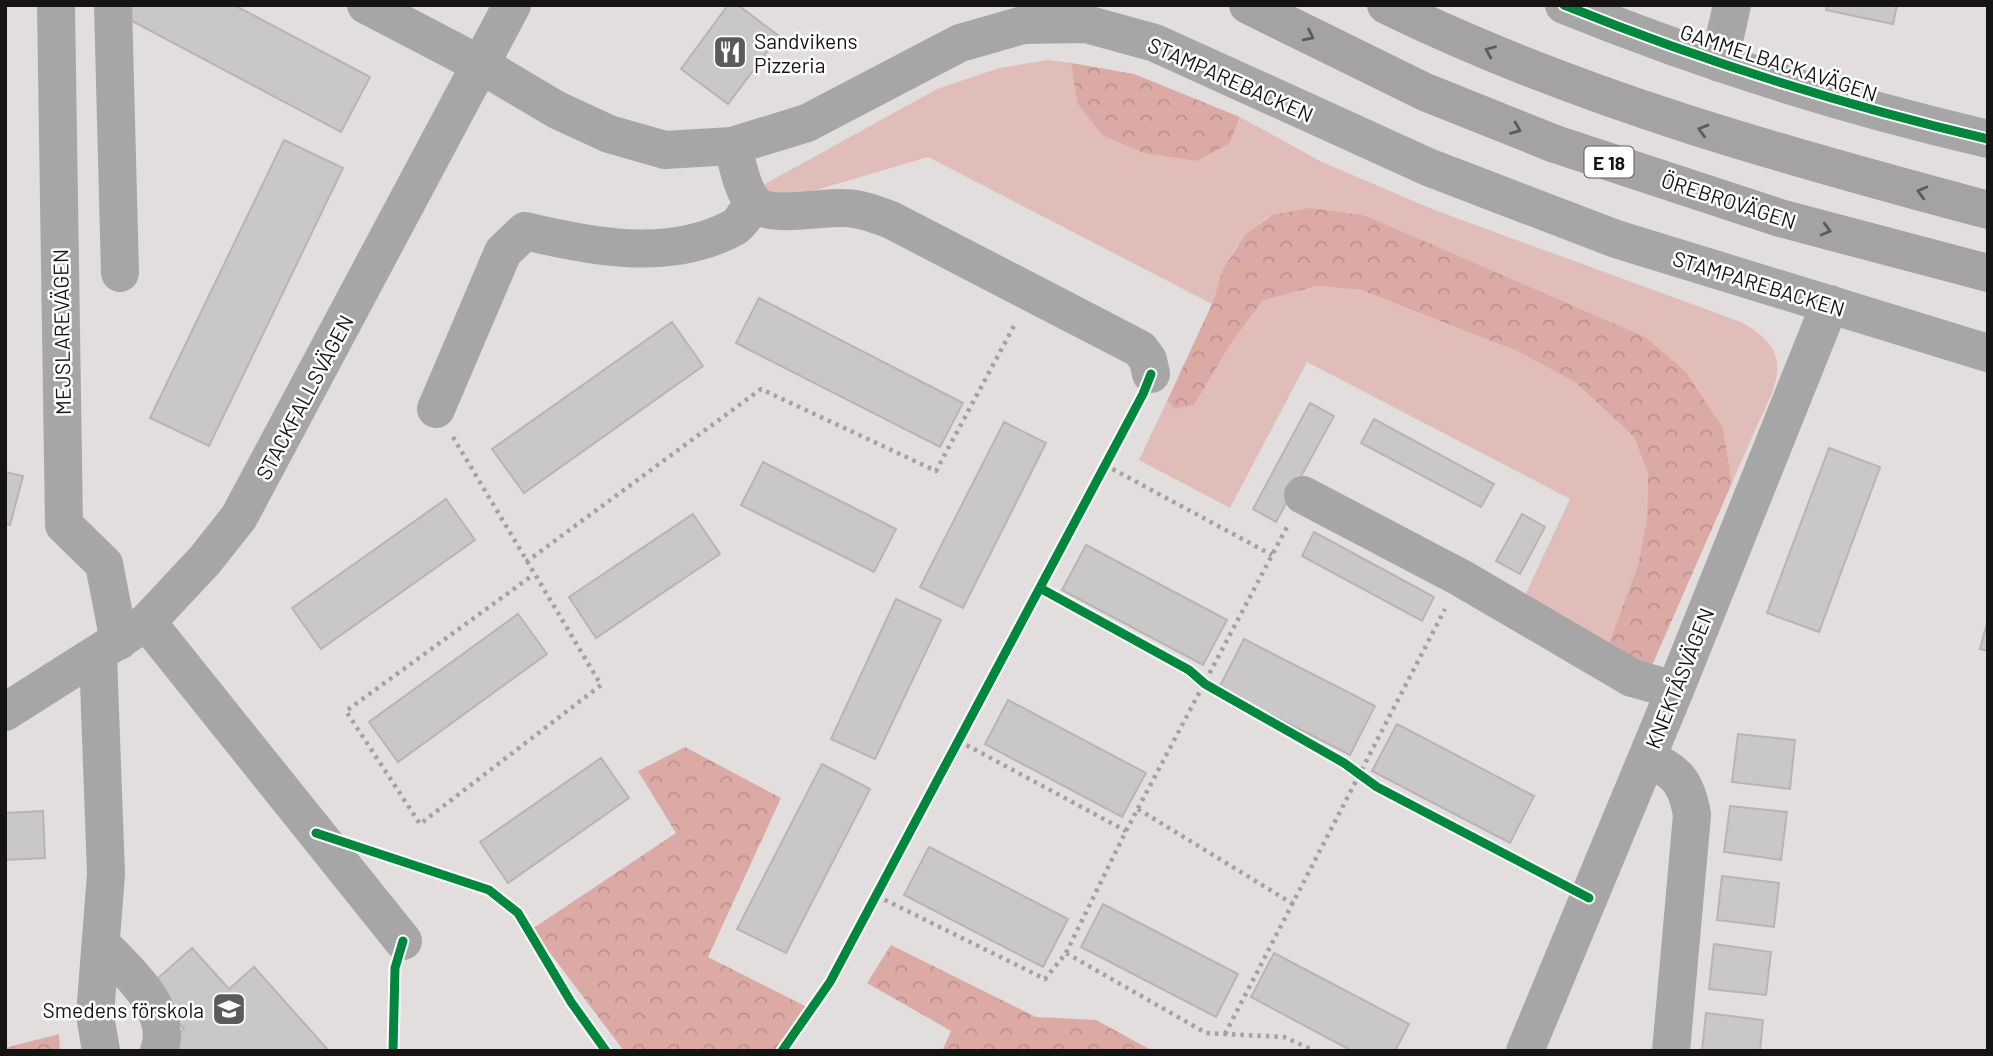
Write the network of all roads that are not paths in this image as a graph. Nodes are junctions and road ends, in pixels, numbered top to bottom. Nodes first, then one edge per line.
1 (56, 5) edge
2 (113, 5) edge
3 (366, 5) edge
4 (512, 5) edge
5 (1248, 5) edge
6 (1387, 5) edge
7 (1564, 5) edge
8 (1732, 5) edge
9 (1719, 63) junction
10 (481, 65) junction
11 (1988, 139) edge
12 (732, 146) junction
13 (753, 203) junction
14 (1988, 210) edge
15 (120, 273) dead end
16 (1988, 273) edge
17 (1830, 304) junction
18 (1988, 353) edge
19 (1151, 374) dead end
20 (436, 409) road end
21 (1303, 495) road end
22 (121, 640) junction
23 (1675, 690) junction
24 (5, 712) edge
25 (1647, 758) junction
26 (403, 941) dead end
27 (101, 944) junction
28 (101, 1051) edge
29 (159, 1051) edge
30 (1525, 1051) edge
31 (1671, 1051) edge

1 - 22 street, MEJSLAREVÄGEN
2 - 15 street
3 - 10 street, STAMPAREBACKEN
4 - 10 street, STACKFALLSVÄGEN
5 -> 16 highway, ÖREBROVÄGEN / E 18
14 -> 6 highway
7 - 9 street, GAMMELBACKAVÄGEN
8 - 9 street
9 - 11 street, GAMMELBACKAVÄGEN
10 - 12 street, STAMPAREBACKEN
10 - 22 street, STACKFALLSVÄGEN
12 - 13 street
12 - 17 street, STAMPAREBACKEN
13 - 19 street
13 - 20 street
17 - 18 street, STAMPAREBACKEN
17 - 23 street, KNEKTÅSVÄGEN
21 - 23 street
22 - 24 street, STACKFALLSVÄGEN
22 - 26 street
22 - 27 street, MEJSLAREVÄGEN
23 - 25 street, KNEKTÅSVÄGEN
25 - 30 street, KNEKTÅSVÄGEN
25 - 31 street
27 - 28 street, MEJSLAREVÄGEN
27 - 29 street

